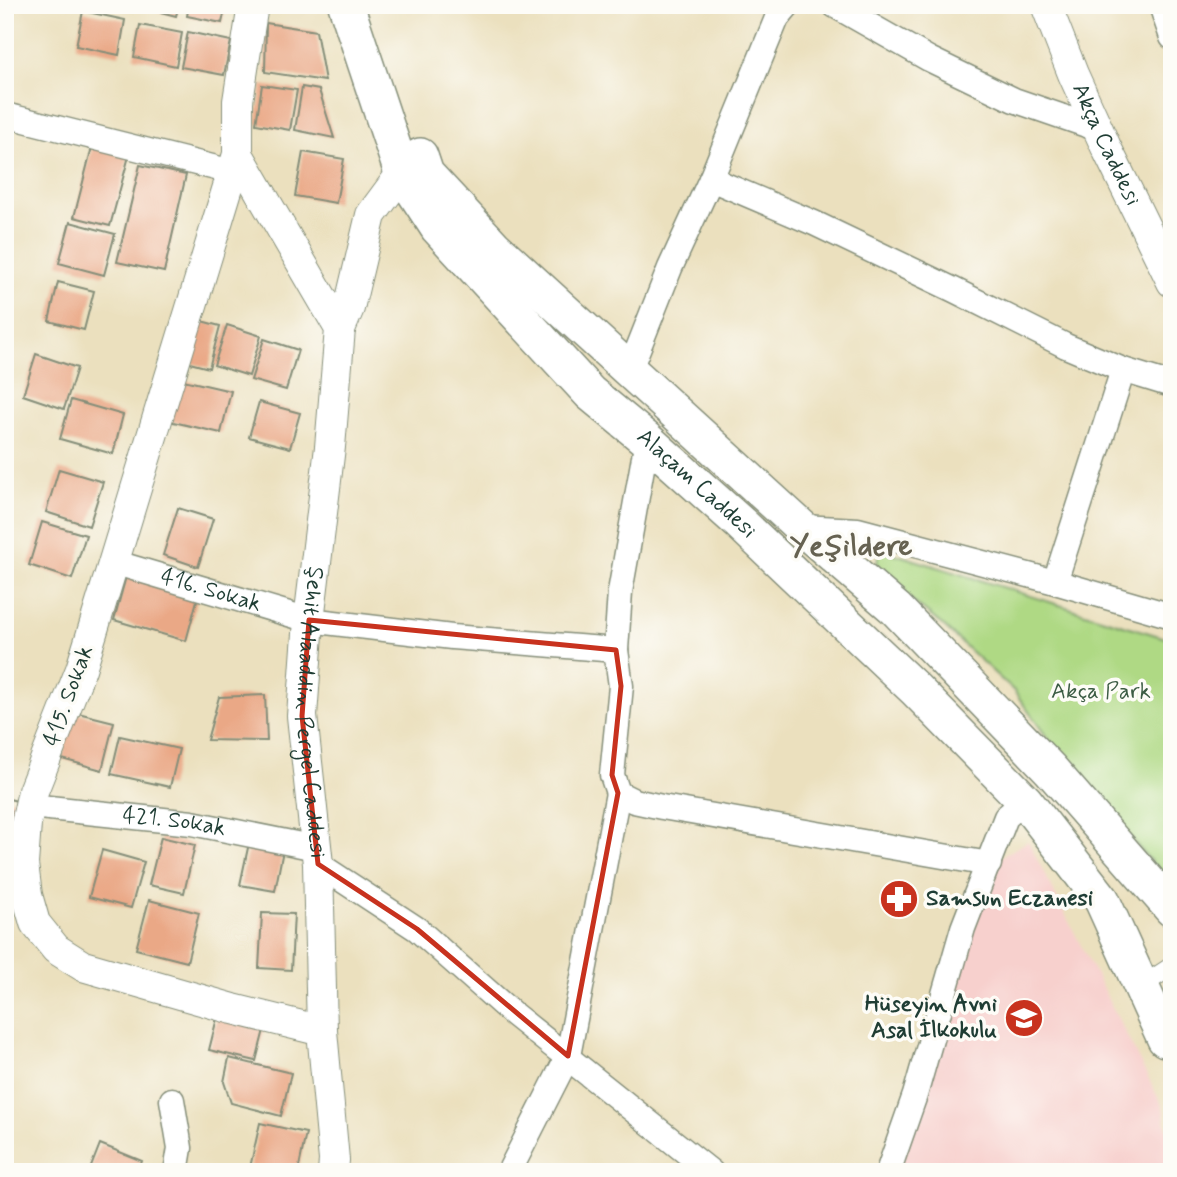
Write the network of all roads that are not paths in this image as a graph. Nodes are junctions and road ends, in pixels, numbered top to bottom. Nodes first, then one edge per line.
1 (253, 5) edge
2 (346, 5) edge
3 (368, 5) edge
4 (788, 5) edge
5 (834, 5) edge
6 (1046, 5) edge
7 (1161, 5) edge
8 (1172, 37) edge
9 (5, 115) edge
10 (1098, 129) junction
11 (235, 163) junction
12 (401, 173) junction
13 (711, 179) junction
14 (1172, 282) edge
15 (340, 330) junction
16 (630, 369) junction
17 (1123, 370) junction
18 (1172, 385) edge
19 (648, 440) junction
20 (801, 527) junction
21 (113, 562) junction
22 (1055, 582) junction
23 (1172, 616) edge
24 (309, 620) junction
25 (616, 650) junction
26 (618, 793) junction
27 (1025, 801) junction
28 (30, 806) junction
29 (317, 856) junction
30 (989, 864) junction
31 (1172, 909) edge
32 (1172, 966) edge
33 (1135, 991) junction
34 (322, 1031) junction
35 (1170, 1037) edge
36 (568, 1056) junction
37 (172, 1100) dead end
38 (176, 1172) edge
39 (332, 1172) edge
40 (509, 1172) edge
41 (711, 1172) edge
42 (888, 1172) edge

1 - 11 street, 415. Sokak
2 - 12 main road, Alaçam Caddesi
3 - 16 main road, Alaçam Caddesi
4 - 13 street
5 - 10 street
6 - 10 street, Akça Caddesi
7 - 8 street
9 - 11 street
10 - 14 street, Akça Caddesi
11 - 15 street
11 - 21 street, 415. Sokak
12 - 15 street, Şehit Alaaddin Pergel Caddesi
12 - 19 main road, Alaçam Caddesi
13 - 16 street
13 - 17 street
15 - 24 street, Şehit Alaaddin Pergel Caddesi
16 - 20 main road, Alaçam Caddesi
17 - 18 street
17 - 22 street
19 - 25 street
19 - 27 main road, Alaçam Caddesi
20 - 22 street
20 - 31 main road, Alaçam Caddesi
21 - 24 street, 416. Sokak
21 - 28 street, 415. Sokak
22 - 23 street
24 - 25 street, 416. Sokak
24 - 29 street, Şehit Alaaddin Pergel Caddesi
25 - 26 street
26 - 30 street
26 - 36 street
27 - 30 street
27 - 33 main road, Alaçam Caddesi
28 - 29 street, 421. Sokak
28 - 34 street, 415. Sokak
29 - 34 street, Şehit Alaaddin Pergel Caddesi
29 - 36 street
30 - 42 street
32 - 33 street
33 - 35 main road, Alaçam Caddesi
34 - 39 street, Şehit Alaaddin Pergel Caddesi
36 - 40 street
36 - 41 street
37 - 38 street

